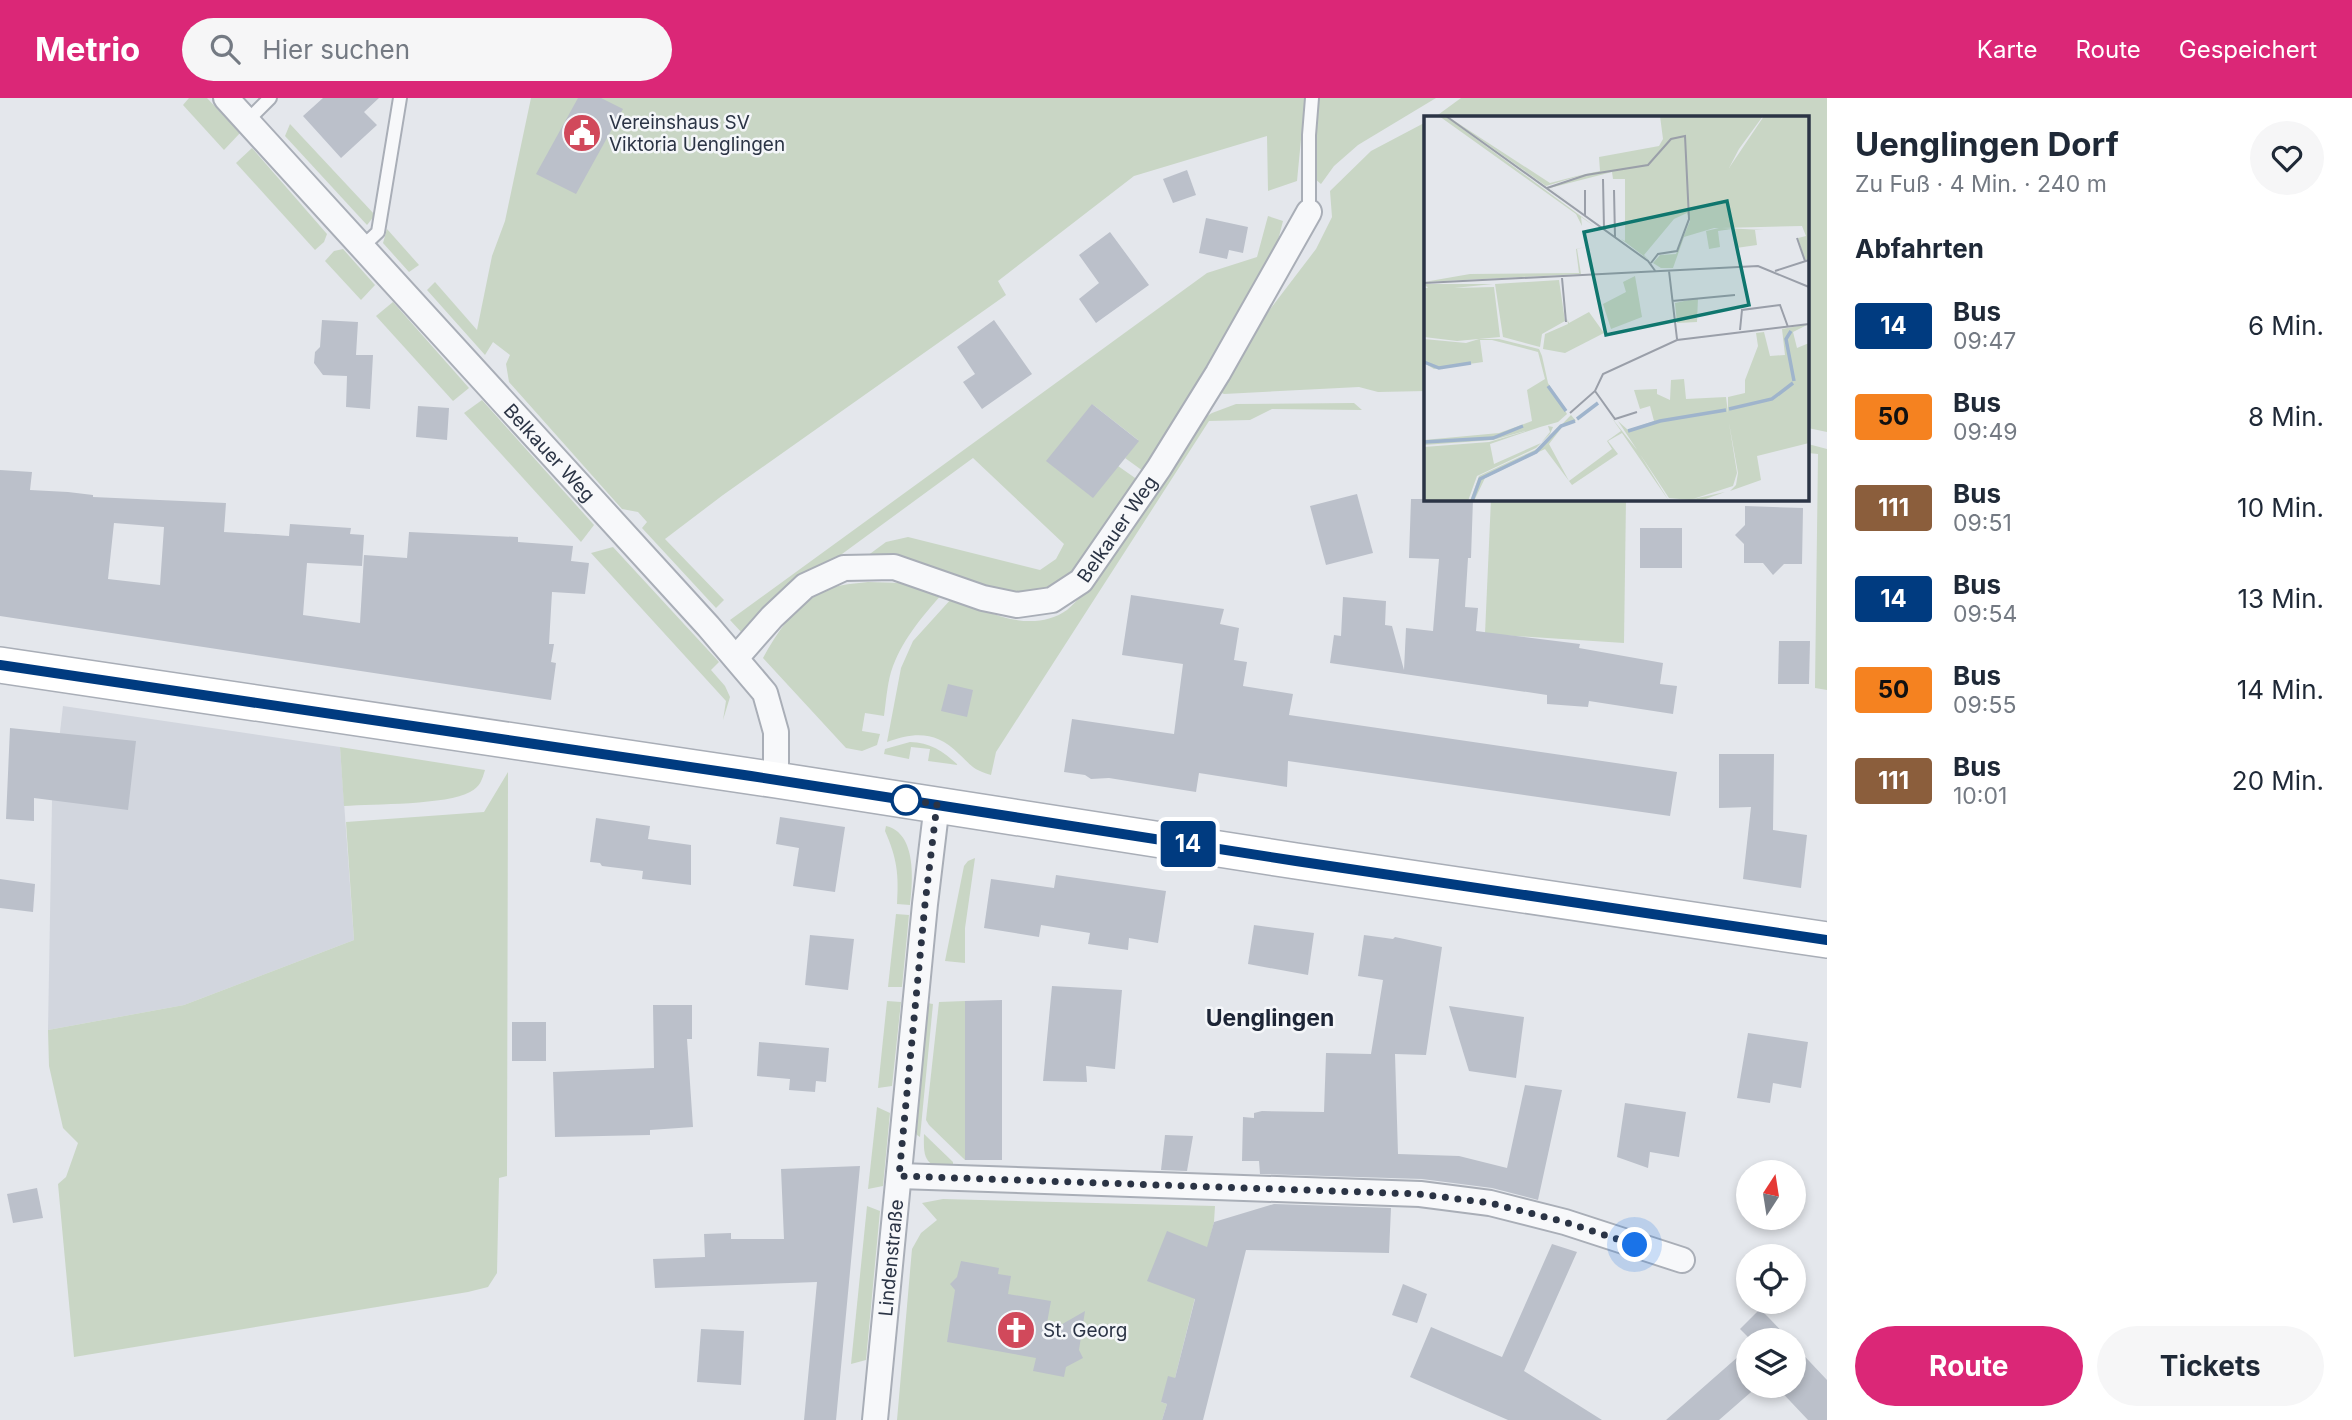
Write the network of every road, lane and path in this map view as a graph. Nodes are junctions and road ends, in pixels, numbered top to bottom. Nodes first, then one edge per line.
1 (226, 98) edge
2 (270, 98) edge
3 (400, 98) edge
4 (1312, 98) edge
5 (247, 121) junction
6 (1310, 212) joint
7 (361, 248) junction
8 (736, 658) junction
9 (0, 665) edge
10 (776, 780) junction
11 (937, 804) junction
12 (1827, 940) edge
13 (899, 1176) junction
14 (1682, 1260) dead end
15 (874, 1420) edge

1 - 5 street, Belkauer Weg
2 - 5 lane
3 - 7 lane
4 - 6 lane
5 - 7 street, Belkauer Weg
6 - 8 street, Belkauer Weg
7 - 8 street, Belkauer Weg
8 - 10 street, Belkauer Weg
9 - 10 main road
10 - 11 main road
11 - 12 main road
11 - 13 street, Lindenstraße
13 - 14 street
13 - 15 street, Lindenstraße

